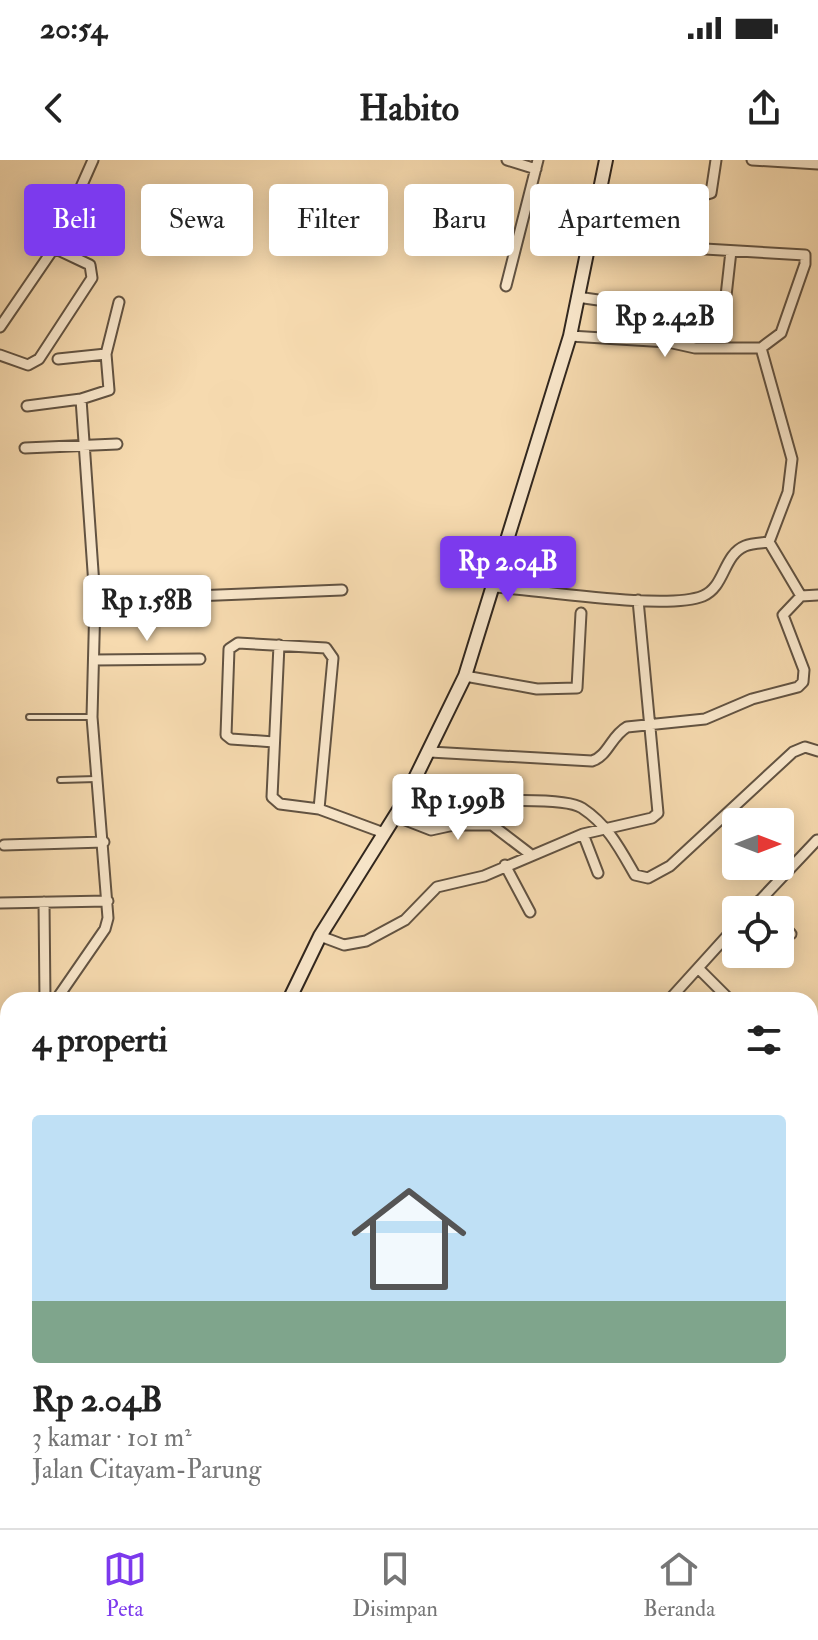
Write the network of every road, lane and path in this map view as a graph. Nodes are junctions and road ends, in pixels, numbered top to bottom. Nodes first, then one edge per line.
1 (93, 160) edge
2 (507, 160) edge
3 (606, 160) edge
4 (716, 160) edge
5 (752, 160) edge
6 (818, 164) edge
7 (537, 165) edge
8 (82, 184) edge
9 (601, 184) edge
10 (709, 194) edge
11 (530, 201) edge
12 (709, 249) edge
13 (731, 251) junction
14 (49, 256) edge
15 (71, 256) edge
16 (585, 256) edge
17 (506, 286) dead end
18 (577, 297) junction
19 (119, 302) dead end
20 (0, 327) edge
21 (570, 336) junction
22 (761, 348) junction
23 (106, 354) junction
24 (0, 355) edge
25 (58, 359) dead end
26 (81, 399) junction
27 (27, 406) dead end
28 (117, 444) dead end
29 (83, 445) junction
30 (25, 448) dead end
31 (769, 542) junction
32 (495, 587) junction
33 (342, 590) dead end
34 (818, 595) edge
35 (801, 596) junction
36 (95, 600) junction
37 (638, 600) junction
38 (581, 613) dead end
39 (279, 645) junction
40 (200, 659) dead end
41 (94, 660) junction
42 (465, 676) junction
43 (29, 717) dead end
44 (92, 717) junction
45 (651, 724) junction
46 (274, 742) junction
47 (818, 751) edge
48 (430, 752) junction
49 (96, 779) junction
50 (60, 780) dead end
51 (319, 809) junction
52 (398, 810) junction
53 (607, 831) junction
54 (384, 833) junction
55 (583, 834) junction
56 (817, 840) edge
57 (104, 842) junction
58 (4, 845) dead end
59 (530, 854) junction
60 (505, 865) junction
61 (598, 873) dead end
62 (764, 896) edge
63 (108, 901) junction
64 (44, 902) junction
65 (0, 903) edge
66 (530, 912) dead end
67 (320, 936) junction
68 (722, 941) edge
69 (698, 968) junction
70 (45, 992) edge
71 (62, 992) edge
72 (297, 992) edge
73 (676, 992) edge
74 (722, 992) edge

1 - 8 street
2 - 7 street
3 - 9 main road
4 - 10 street
5 - 6 street
11 - 17 street
12 - 13 street
13 - 18 street
13 - 22 street
14 - 20 street
15 - 24 street
16 - 18 main road
18 - 21 main road
19 - 23 street
21 - 22 street
21 - 32 main road
22 - 31 street
23 - 25 street
23 - 26 street
26 - 27 street
26 - 29 street
28 - 29 street
29 - 30 street
29 - 36 street
31 - 35 street
31 - 37 street
32 - 37 street
32 - 42 main road
33 - 36 street
34 - 35 street
35 - 45 street
36 - 41 street
37 - 45 street
38 - 42 street
39 - 46 street
39 - 46 street
39 - 51 street
40 - 41 street
41 - 44 street
42 - 48 main road
43 - 44 lane
44 - 49 street
45 - 48 street
45 - 53 street
46 - 51 street
47 - 53 street
48 - 52 main road
49 - 50 lane
49 - 57 street
51 - 54 street
52 - 53 street
52 - 54 main road
52 - 59 street
53 - 55 street
54 - 67 main road
55 - 59 street
55 - 61 street
56 - 62 street
57 - 58 street
57 - 63 street
59 - 60 street
60 - 66 street
60 - 67 street
63 - 64 street
63 - 71 street
64 - 65 street
64 - 70 street
67 - 72 main road
68 - 69 street
69 - 73 street
69 - 74 street

